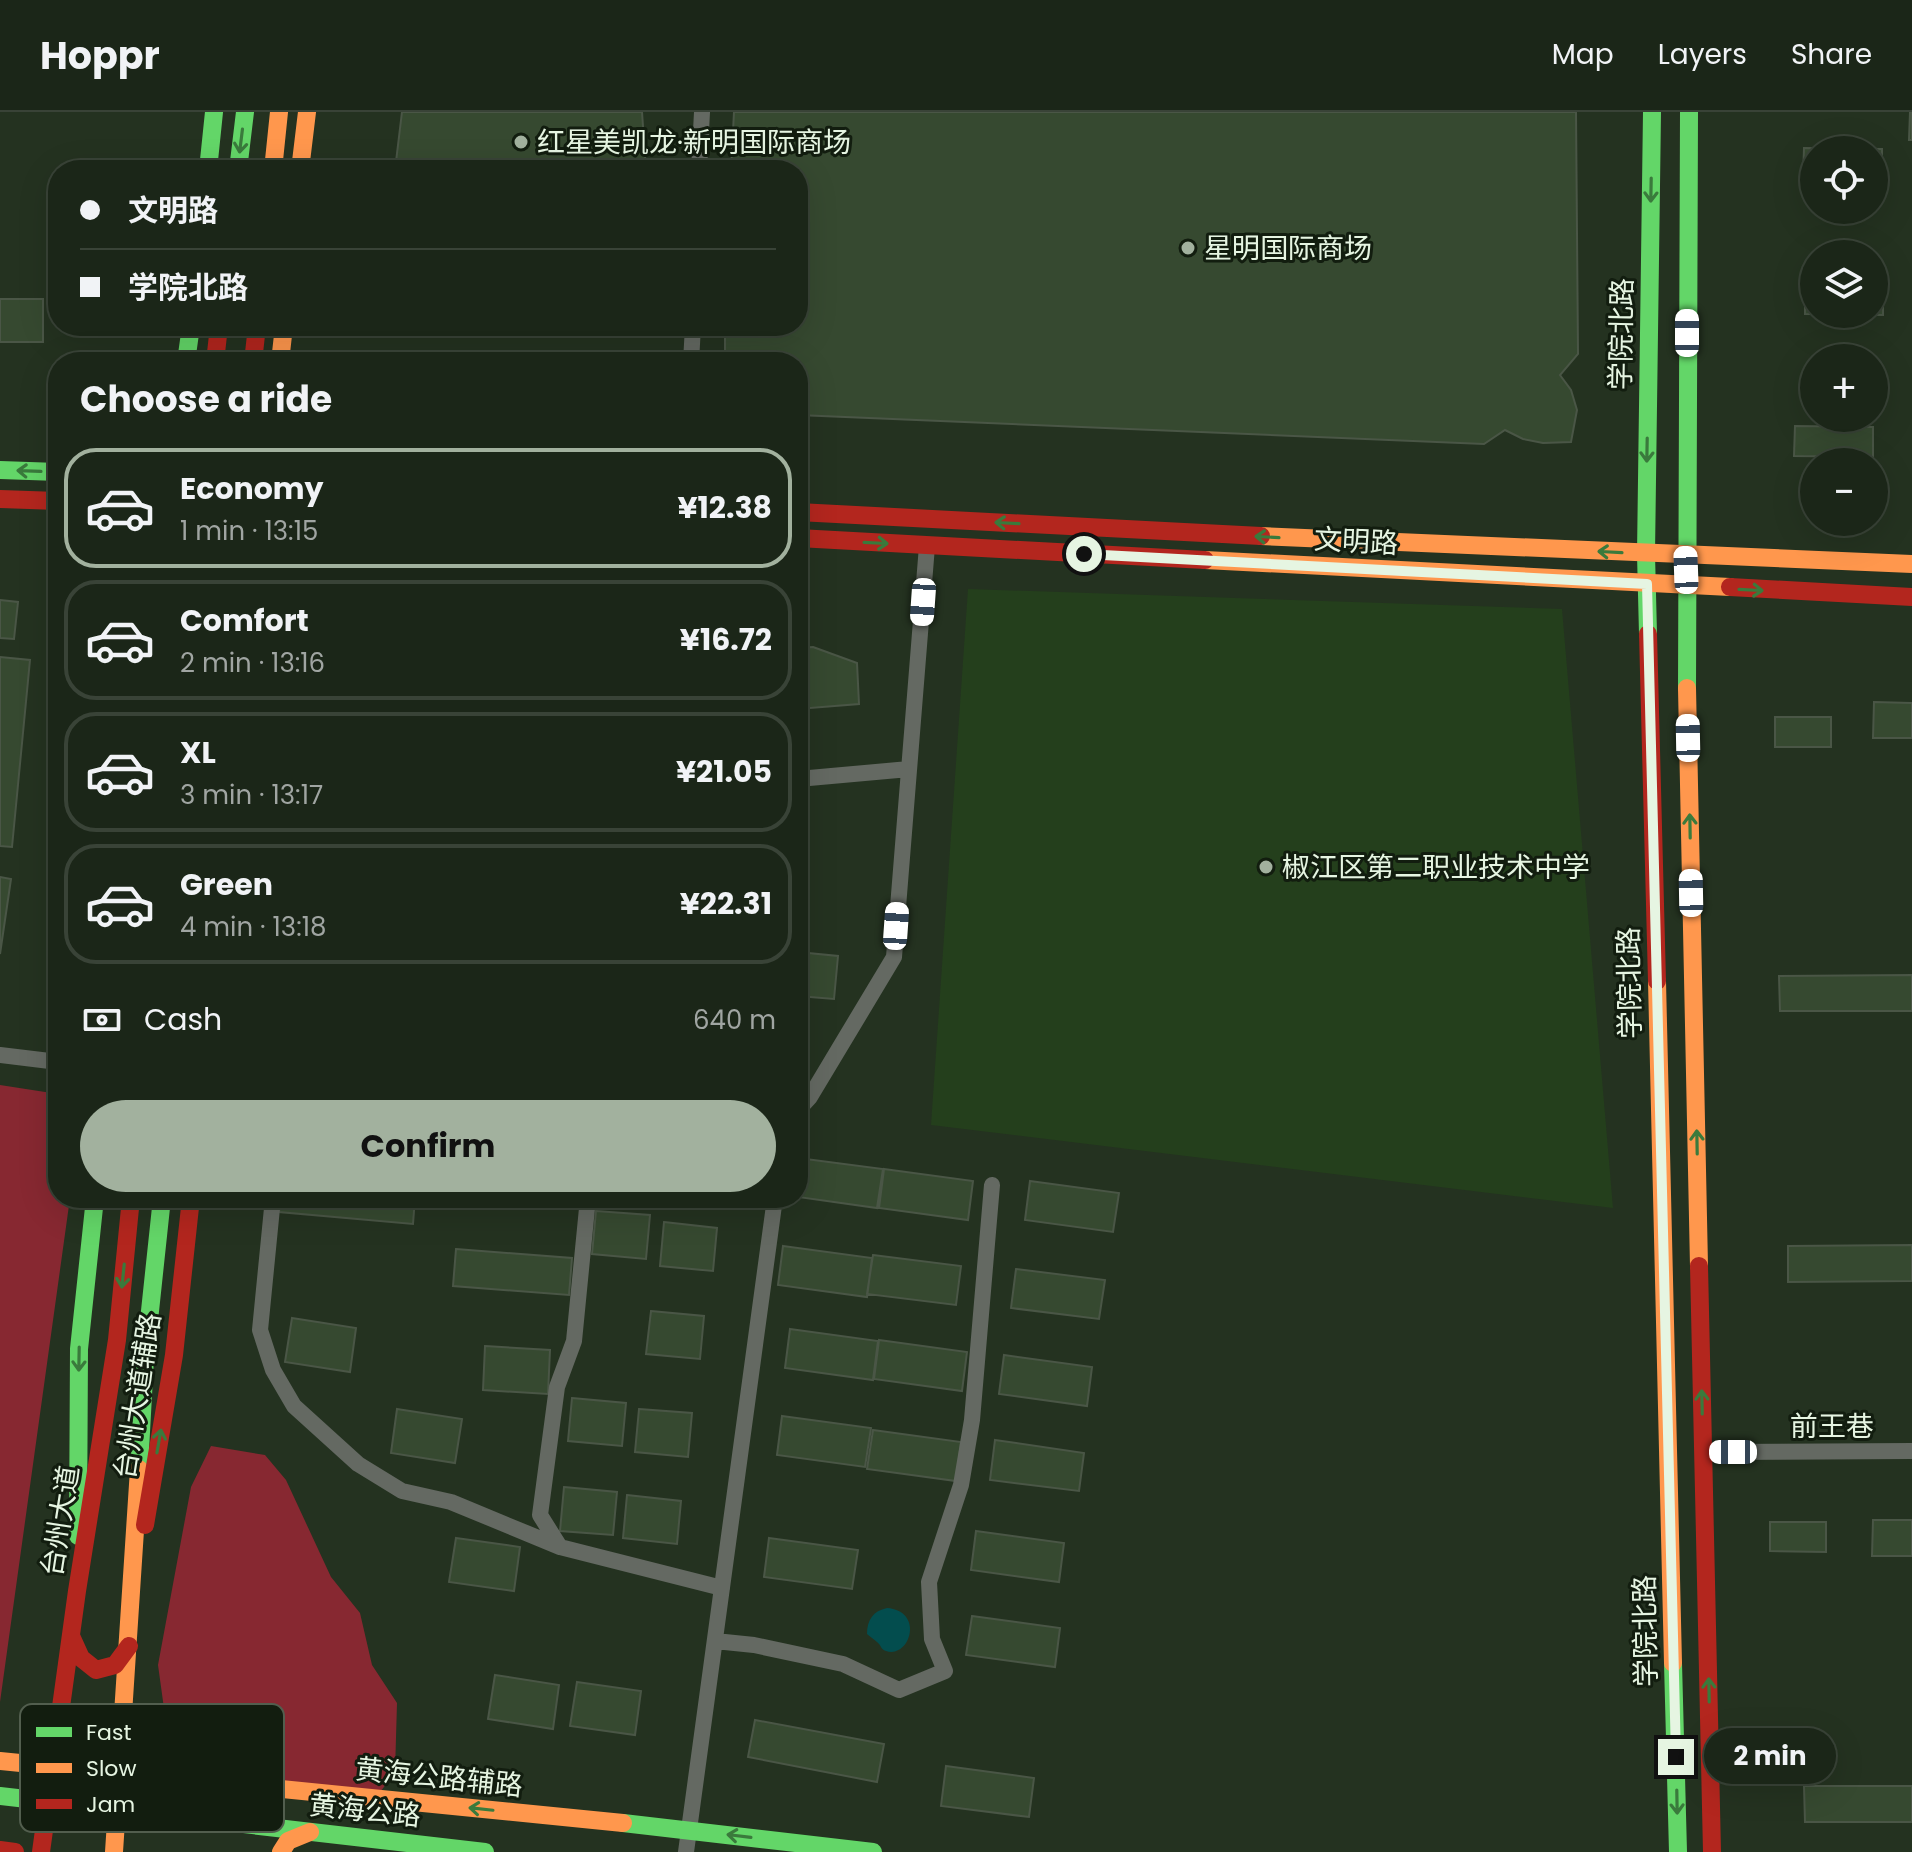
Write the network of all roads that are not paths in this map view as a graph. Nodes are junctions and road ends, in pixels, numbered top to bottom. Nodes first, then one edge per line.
1 (214, 112) edge
2 (245, 112) edge
3 (279, 112) edge
4 (307, 112) edge
5 (702, 112) edge
6 (1652, 112) edge
7 (1689, 112) edge
8 (209, 160) edge
9 (239, 160) edge
10 (274, 160) edge
11 (301, 160) edge
12 (700, 160) edge
13 (0, 470) edge
14 (48, 472) edge
15 (0, 499) edge
16 (48, 501) edge
17 (808, 512) edge
18 (808, 539) edge
19 (927, 546) junction
20 (1646, 554) junction
21 (1685, 554) junction
22 (1912, 564) edge
23 (1647, 584) junction
24 (1686, 587) junction
25 (1912, 597) edge
26 (909, 769) junction
27 (808, 778) edge
28 (0, 1055) edge
29 (48, 1061) edge
30 (808, 1099) edge
31 (992, 1185) dead end
32 (94, 1208) edge
33 (130, 1208) edge
34 (161, 1208) edge
35 (190, 1208) edge
36 (272, 1208) edge
37 (587, 1208) edge
38 (774, 1208) edge
39 (1912, 1451) edge
40 (1704, 1452) junction
41 (560, 1547) junction
42 (722, 1588) junction
43 (77, 1591) junction
44 (132, 1601) junction
45 (71, 1636) junction
46 (715, 1641) junction
47 (129, 1646) junction
48 (62, 1704) edge
49 (125, 1704) edge
50 (0, 1761) edge
51 (20, 1763) edge
52 (284, 1789) edge
53 (0, 1796) edge
54 (20, 1798) edge
55 (284, 1829) edge
56 (689, 1830) junction
57 (43, 1832) edge
58 (115, 1832) edge
59 (310, 1832) junction
60 (0, 1850) edge
61 (15, 1852) edge
62 (41, 1852) edge
63 (114, 1852) edge
64 (281, 1852) edge
65 (485, 1852) edge
66 (686, 1852) edge
67 (873, 1852) edge
68 (1678, 1852) edge
69 (1712, 1852) edge

1 - 8 main road
2 -> 9 main road
3 - 10 main road
4 - 11 main road
5 - 12 street
6 -> 20 main road, 学院北路
7 - 21 main road
14 -> 13 main road
15 - 16 main road
20 -> 17 main road, 文明路
18 -> 19 main road, 文明路
19 - 23 main road, 文明路
19 - 26 street
20 - 21 main road, 文明路
20 - 23 main road, 学院北路
21 - 22 main road, 文明路
21 - 24 main road
23 - 24 main road, 文明路
23 -> 68 main road, 学院北路
24 -> 25 main road, 文明路
40 -> 24 main road
26 - 27 street
26 - 30 street
28 - 29 street
31 - 46 street
32 -> 43 main road, 台州大道辅路
33 -> 43 main road, 台州大道
34 - 44 main road
44 -> 35 main road, 台州大道辅路
36 - 41 street
37 - 41 street
38 - 42 street
39 - 40 street, 前王巷
69 -> 40 main road
41 - 42 street
42 - 46 street
43 - 45 main road, 台州大道
44 - 47 main road
45 - 47 main road
45 - 48 main road, 台州大道
46 - 56 street
47 - 49 main road
50 - 51 main road, 黄海公路辅路
56 -> 52 main road, 黄海公路辅路
53 - 54 main road, 黄海公路
55 - 59 main road, 黄海公路
56 - 66 street
67 -> 56 main road, 黄海公路辅路
57 - 62 main road, 台州大道
58 - 63 main road
59 - 64 main road
59 - 65 main road, 黄海公路
60 - 61 main road

